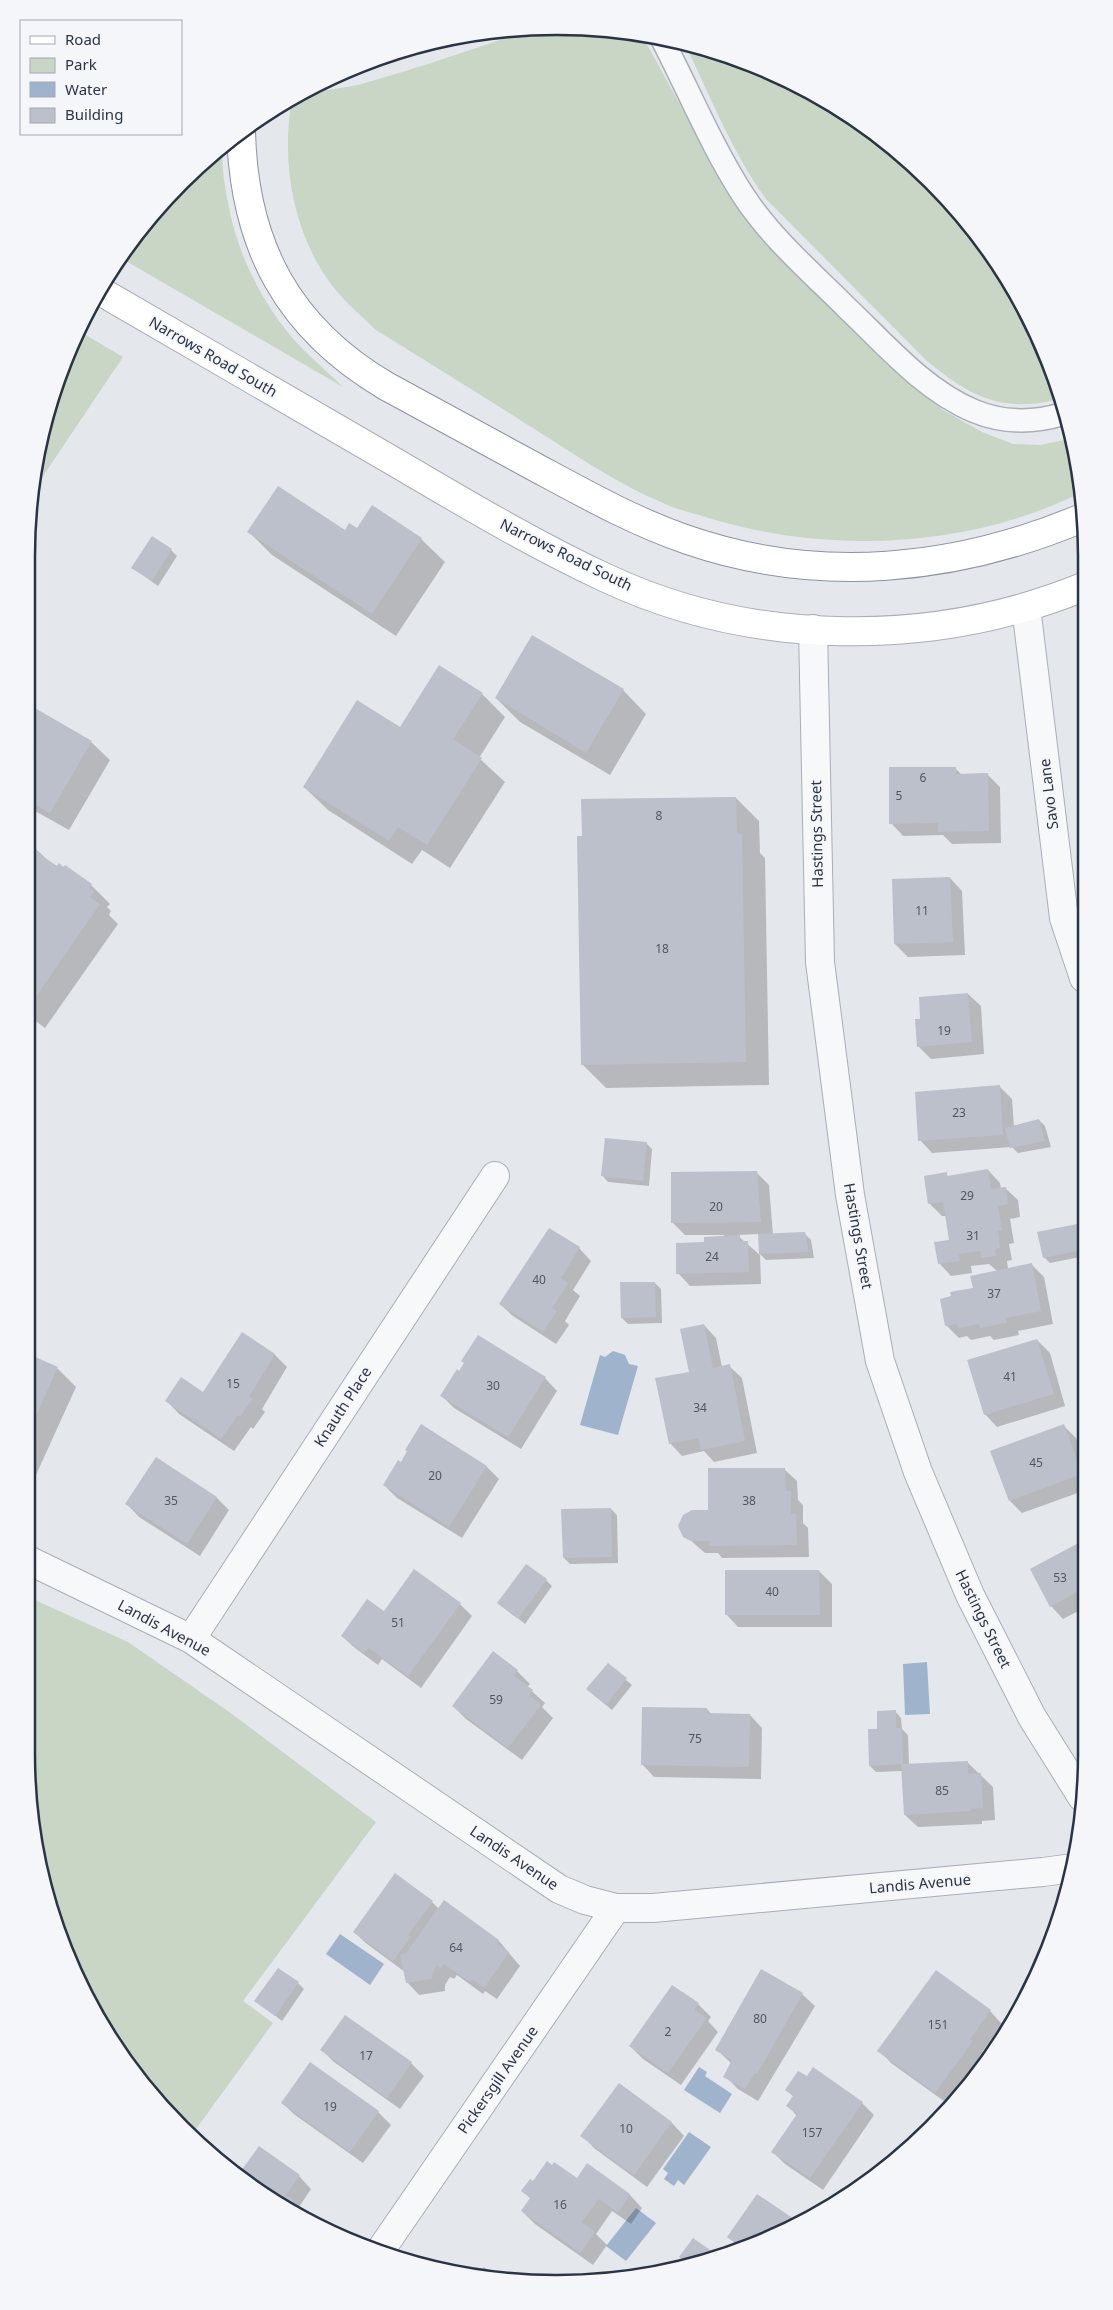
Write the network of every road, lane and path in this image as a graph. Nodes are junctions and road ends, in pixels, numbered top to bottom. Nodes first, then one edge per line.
1 (666, 47) edge
2 (243, 140) edge
3 (106, 294) edge
4 (1058, 415) edge
5 (1077, 520) edge
6 (1078, 588) edge
7 (1026, 607) junction
8 (813, 629) junction
9 (1078, 960) edge
10 (495, 1176) dead end
11 (35, 1562) edge
12 (191, 1639) junction
13 (1077, 1789) edge
14 (1065, 1869) edge
15 (616, 1908) junction
16 (384, 2245) edge

1 - 4 lane
2 - 5 main road
3 - 8 main road, Narrows Road South
6 - 7 main road, Narrows Road South
7 - 8 main road, Narrows Road South
7 - 9 street, Savo Lane
8 - 13 street, Hastings Street
10 - 12 street, Knauth Place
11 - 12 street, Landis Avenue
12 - 15 street, Landis Avenue
14 - 15 street, Landis Avenue
15 - 16 street, Pickersgill Avenue

